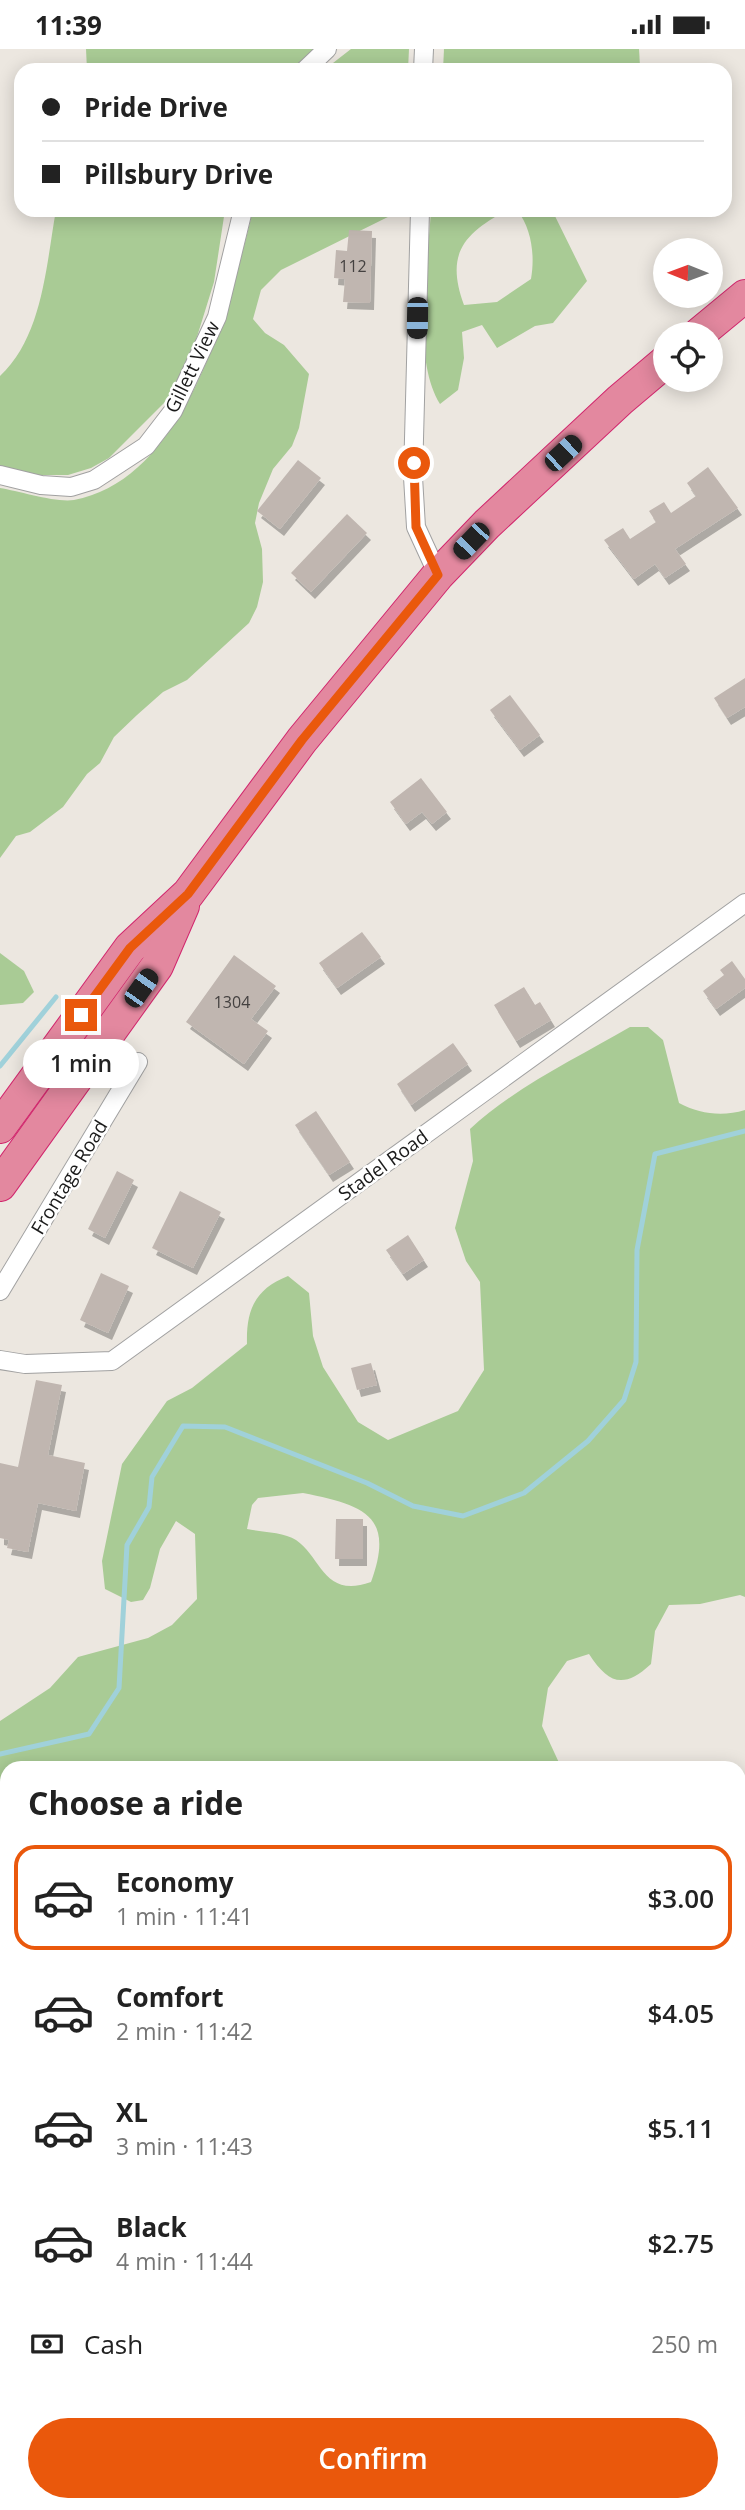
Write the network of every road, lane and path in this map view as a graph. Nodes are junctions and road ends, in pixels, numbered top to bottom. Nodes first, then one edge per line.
1 (327, 49) edge
2 (312, 63) edge
3 (241, 217) edge
4 (420, 217) edge
5 (745, 296) edge
6 (714, 322) edge
7 (653, 372) edge
8 (0, 475) edge
9 (438, 575) junction
10 (188, 894) junction
11 (745, 903) edge
12 (138, 1062) dead end
13 (0, 1127) edge
14 (0, 1185) edge
15 (0, 1291) edge
16 (0, 1360) edge

1 - 2 street
3 - 8 street, Gillett View
4 - 9 street
5 - 6 highway
7 - 9 highway
9 - 10 highway
10 - 13 highway
10 - 14 highway
11 - 16 street, Stadel Road
12 - 15 street, Frontage Road

